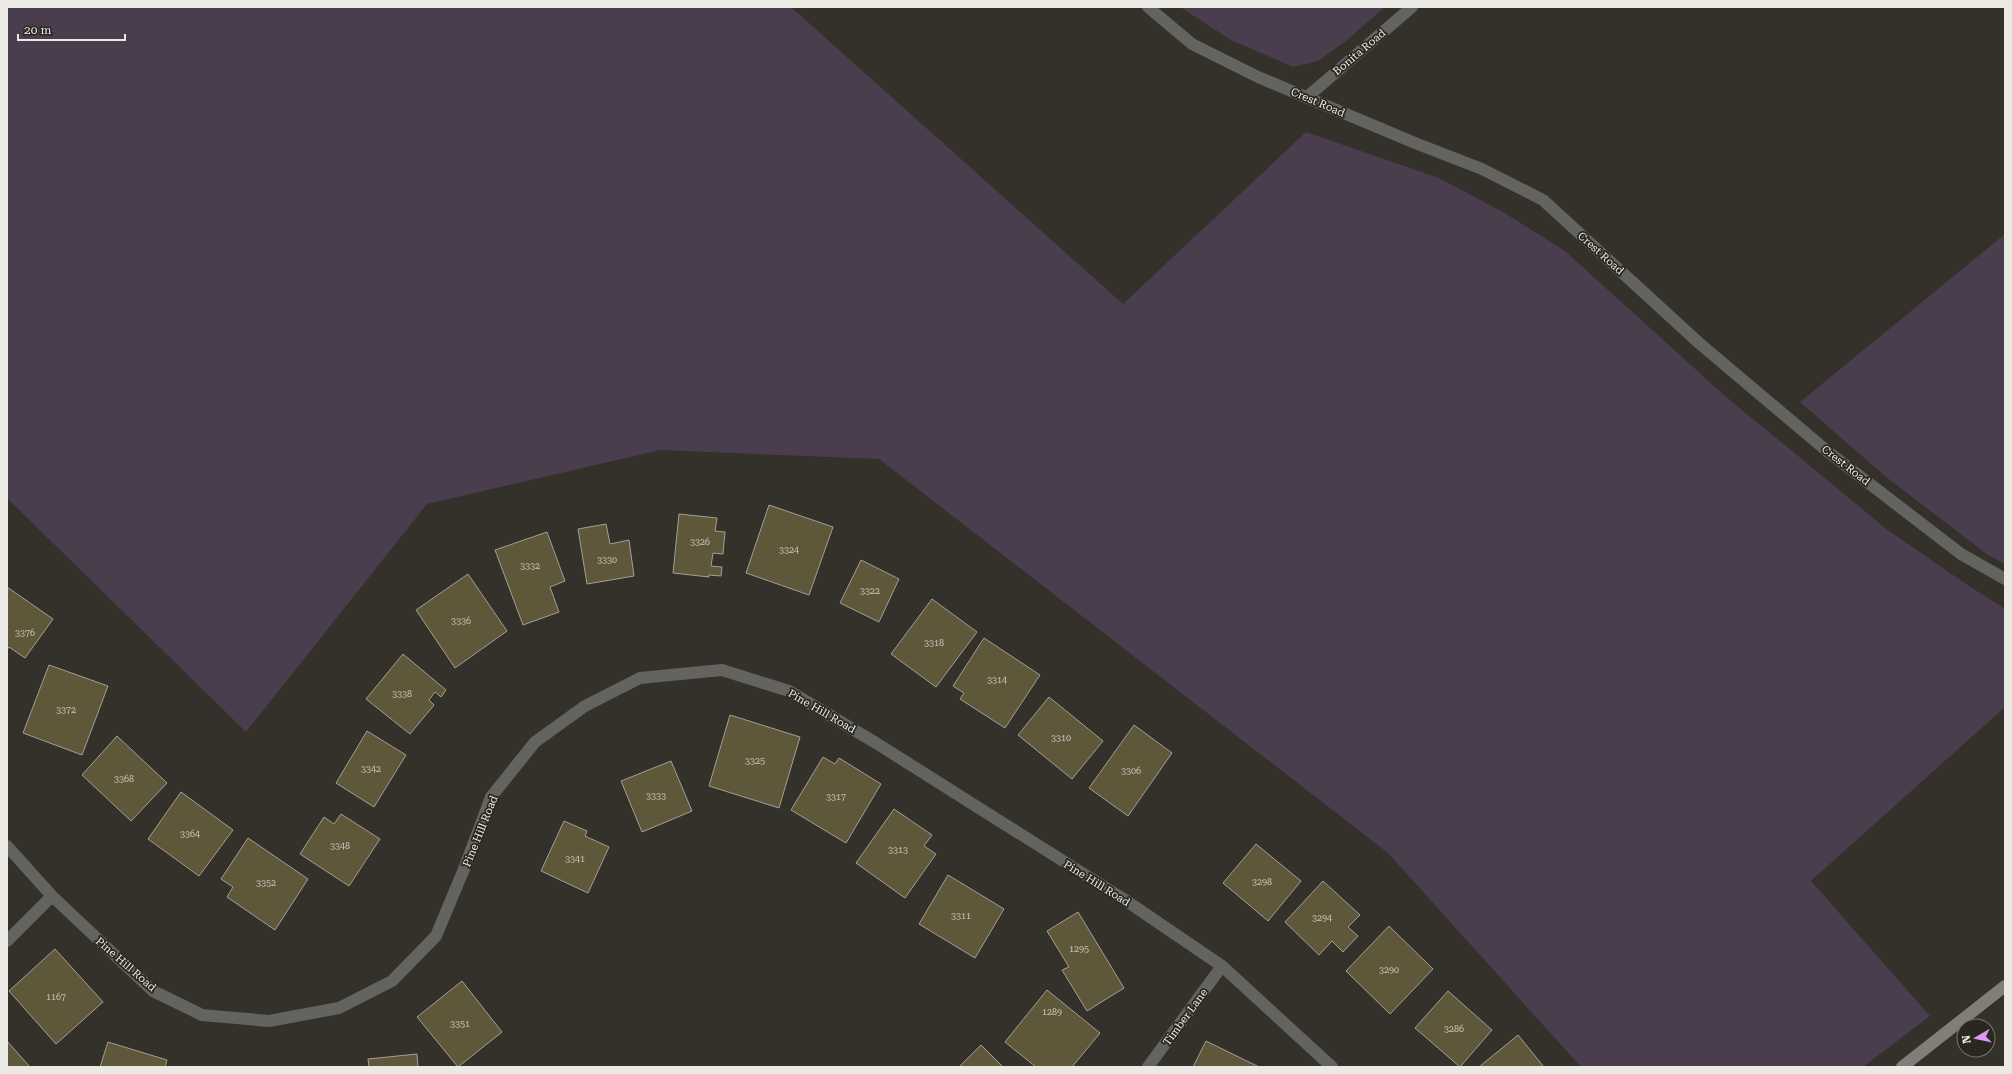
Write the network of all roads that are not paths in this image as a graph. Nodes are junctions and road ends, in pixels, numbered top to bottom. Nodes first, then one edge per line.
1 (1148, 7) edge
2 (1412, 7) edge
3 (1307, 97) junction
4 (2005, 579) edge
5 (7, 846) edge
6 (52, 896) junction
7 (7, 941) edge
8 (1222, 966) junction
9 (2005, 986) edge
10 (1148, 1067) edge
11 (1332, 1067) edge
12 (1902, 1067) edge

1 - 3 street, Crest Road
2 - 3 street, Bonita Road
3 - 4 street, Crest Road
5 - 6 street, Pine Hill Road
6 - 7 street
6 - 8 street, Pine Hill Road
8 - 10 street, Timber Lane
8 - 11 street, Pine Hill Road
9 - 12 street

